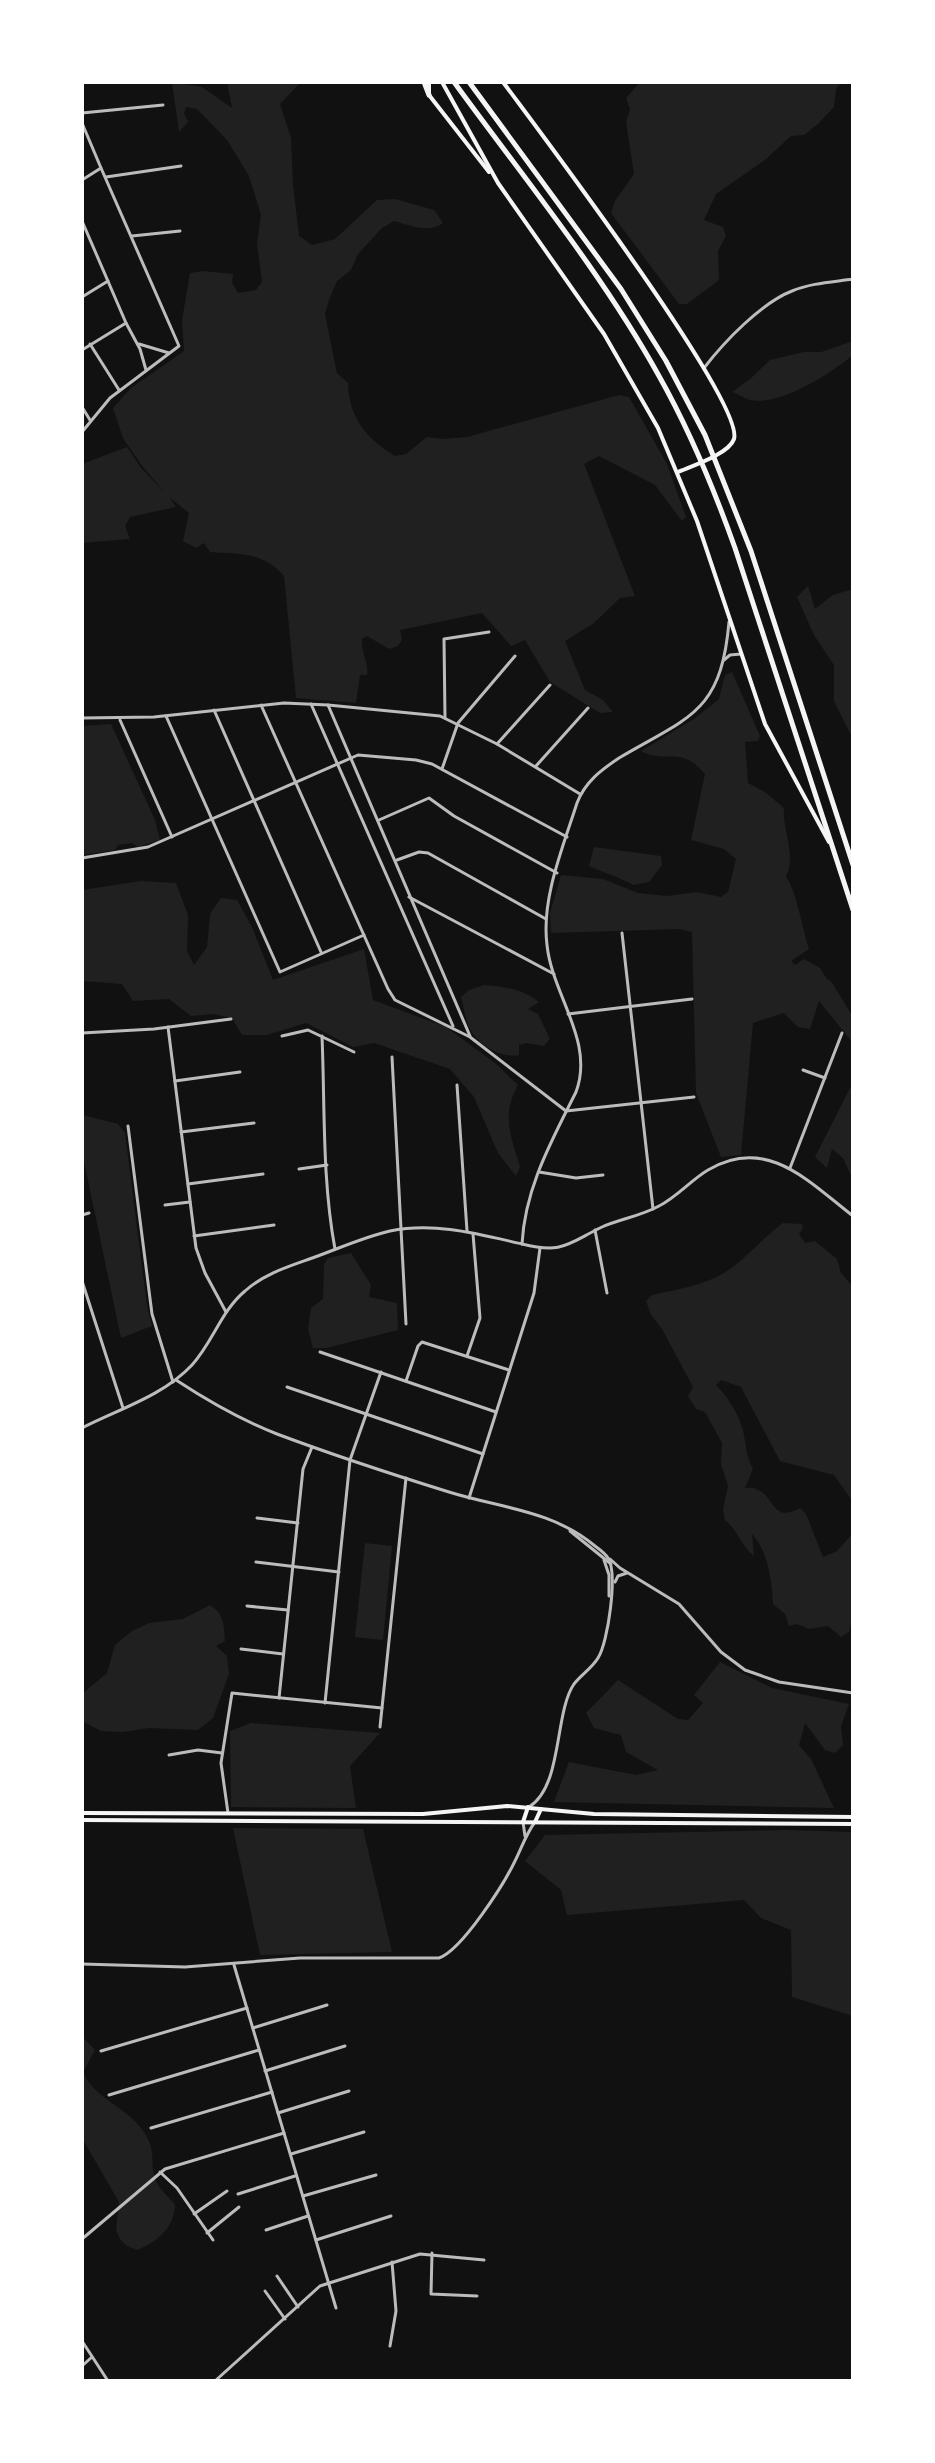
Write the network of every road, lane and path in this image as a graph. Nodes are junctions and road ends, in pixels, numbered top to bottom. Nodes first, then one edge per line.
1 (424, 82) edge
2 (442, 82) edge
3 (454, 82) edge
4 (469, 82) edge
5 (503, 82) edge
6 (429, 95) joint
7 (163, 105) dead end
8 (82, 113) edge
9 (82, 123) edge
10 (181, 166) dead end
11 (101, 168) junction
12 (105, 177) junction
13 (82, 180) edge
14 (498, 183) junction
15 (82, 221) edge
16 (180, 231) dead end
17 (88, 235) junction
18 (130, 237) junction
19 (82, 238) edge
20 (853, 279) edge
21 (108, 281) junction
22 (82, 297) edge
23 (126, 323) junction
24 (137, 343) junction
25 (90, 344) junction
26 (82, 350) edge
27 (169, 353) junction
28 (704, 369) junction
29 (146, 370) junction
30 (119, 390) junction
31 (82, 407) edge
32 (90, 420) junction
33 (82, 432) edge
34 (678, 472) junction
35 (729, 618) junction
36 (489, 632) dead end
37 (741, 654) junction
38 (515, 656) dead end
39 (724, 660) junction
40 (550, 685) dead end
41 (311, 704) junction
42 (261, 705) junction
43 (328, 705) junction
44 (588, 708) dead end
45 (214, 710) junction
46 (166, 716) junction
47 (82, 718) edge
48 (445, 718) junction
49 (119, 719) junction
50 (458, 723) junction
51 (497, 744) junction
52 (352, 758) junction
53 (337, 764) junction
54 (536, 766) junction
55 (442, 769) junction
56 (296, 782) junction
57 (580, 794) junction
58 (254, 801) junction
59 (212, 819) junction
60 (379, 820) junction
61 (172, 837) junction
62 (567, 837) junction
63 (834, 851) junction
64 (82, 858) edge
65 (397, 861) junction
66 (853, 865) edge
67 (557, 873) junction
68 (409, 897) junction
69 (398, 902) junction
70 (853, 910) edge
71 (546, 919) junction
72 (622, 933) dead end
73 (364, 935) junction
74 (322, 953) junction
75 (554, 974) junction
76 (692, 999) dead end
77 (630, 1006) junction
78 (568, 1014) junction
79 (231, 1019) dead end
80 (168, 1027) junction
81 (454, 1028) junction
82 (82, 1033) edge
83 (842, 1033) dead end
84 (282, 1036) dead end
85 (322, 1036) junction
86 (470, 1037) junction
87 (354, 1052) dead end
88 (392, 1057) dead end
89 (803, 1070) dead end
90 (240, 1072) dead end
91 (825, 1078) junction
92 (175, 1081) junction
93 (457, 1085) dead end
94 (694, 1097) dead end
95 (641, 1103) junction
96 (566, 1111) junction
97 (254, 1123) dead end
98 (128, 1126) dead end
99 (181, 1132) junction
100 (327, 1165) junction
101 (790, 1168) junction
102 (299, 1169) dead end
103 (538, 1172) junction
104 (263, 1174) dead end
105 (603, 1175) dead end
106 (188, 1184) junction
107 (190, 1202) junction
108 (165, 1205) dead end
109 (653, 1209) junction
110 (89, 1213) dead end
111 (82, 1215) edge
112 (853, 1216) edge
113 (274, 1225) dead end
114 (401, 1229) junction
115 (595, 1230) junction
116 (467, 1231) junction
117 (473, 1232) junction
118 (194, 1236) junction
119 (522, 1244) junction
120 (540, 1248) junction
121 (335, 1249) junction
122 (82, 1281) edge
123 (607, 1293) dead end
124 (226, 1312) junction
125 (406, 1324) dead end
126 (320, 1352) dead end
127 (467, 1356) junction
128 (509, 1370) junction
129 (381, 1372) junction
130 (174, 1381) junction
131 (406, 1381) junction
132 (287, 1387) dead end
133 (123, 1408) junction
134 (496, 1412) junction
135 (366, 1414) junction
136 (82, 1428) edge
137 (312, 1447) junction
138 (483, 1454) junction
139 (350, 1460) junction
140 (406, 1478) junction
141 (469, 1498) junction
142 (257, 1518) dead end
143 (298, 1523) junction
144 (606, 1558) junction
145 (256, 1562) dead end
146 (610, 1563) junction
147 (293, 1567) junction
148 (620, 1568) junction
149 (339, 1572) junction
150 (627, 1573) junction
151 (613, 1585) junction
152 (610, 1599) junction
153 (247, 1606) dead end
154 (288, 1610) junction
155 (241, 1649) dead end
156 (283, 1654) junction
157 (853, 1693) edge
158 (279, 1698) junction
159 (325, 1703) junction
160 (382, 1708) junction
161 (380, 1727) dead end
162 (222, 1753) junction
163 (169, 1755) dead end
164 (539, 1799) junction
165 (528, 1807) junction
166 (541, 1809) junction
167 (82, 1813) edge
168 (228, 1813) junction
169 (853, 1817) edge
170 (82, 1820) edge
171 (523, 1822) junction
172 (535, 1822) junction
173 (853, 1824) edge
174 (525, 1836) junction
175 (82, 1964) edge
176 (234, 1965) junction
177 (327, 2005) dead end
178 (247, 2008) junction
179 (253, 2028) junction
180 (345, 2046) dead end
181 (259, 2050) junction
182 (101, 2051) dead end
183 (265, 2071) junction
184 (349, 2091) dead end
185 (272, 2092) junction
186 (109, 2095) dead end
187 (278, 2113) junction
188 (151, 2128) dead end
189 (364, 2132) dead end
190 (284, 2133) junction
191 (291, 2154) junction
192 (160, 2172) junction
193 (297, 2175) junction
194 (376, 2175) dead end
195 (227, 2191) dead end
196 (238, 2194) dead end
197 (303, 2197) junction
198 (239, 2207) dead end
199 (194, 2214) junction
200 (309, 2216) junction
201 (391, 2216) dead end
202 (266, 2230) dead end
203 (207, 2233) junction
204 (82, 2239) edge
205 (213, 2240) dead end
206 (316, 2240) junction
207 (432, 2253) junction
208 (484, 2260) dead end
209 (392, 2261) junction
210 (277, 2276) dead end
211 (329, 2283) junction
212 (265, 2291) dead end
213 (477, 2296) dead end
214 (298, 2307) junction
215 (336, 2308) dead end
216 (285, 2319) junction
217 (82, 2341) edge
218 (390, 2346) dead end
219 (92, 2357) junction
220 (82, 2366) edge
221 (108, 2381) edge
222 (215, 2381) edge

1 - 6 highway
2 - 14 main road
3 - 63 highway
4 - 66 highway
5 - 28 main road
6 - 14 main road
7 - 8 street
9 - 11 street
10 - 12 street
11 - 12 street
11 - 13 street
12 - 18 street
14 - 34 main road
15 - 17 street
16 - 18 street
17 - 19 street
17 - 21 street
18 - 27 street
20 - 28 street
21 - 22 street
21 - 23 street
23 - 24 street
23 - 25 street
24 - 27 street
24 - 29 street
25 - 26 street
25 - 30 street
27 - 29 street
28 - 34 main road
29 - 30 street
30 - 32 street
31 - 32 street
32 - 33 street
34 - 35 main road
35 - 37 main road
35 - 39 street
36 - 48 street
37 - 39 street
37 - 63 main road
38 - 50 street
39 - 57 street
40 - 51 street
41 - 42 street
41 - 43 street
41 - 53 street
42 - 45 street
42 - 56 street
43 - 48 street
43 - 52 street
44 - 54 street
45 - 46 street
45 - 58 street
46 - 49 street
46 - 59 street
47 - 49 street
48 - 50 street
49 - 61 street
50 - 51 street
50 - 55 street
51 - 54 street
52 - 53 street
52 - 55 street
52 - 60 street
53 - 56 street
53 - 69 street
54 - 57 street
55 - 62 street
56 - 58 street
56 - 73 street
57 - 62 street
58 - 59 street
58 - 74 street
59 - 61 street
59 - 74 street
60 - 65 street
60 - 67 street
61 - 64 street
62 - 67 street
63 - 70 highway
65 - 68 street
65 - 71 street
67 - 71 street
68 - 69 street
68 - 75 street
68 - 86 street
69 - 81 street
71 - 75 street
72 - 77 street
73 - 74 street
73 - 81 street
75 - 78 street
76 - 77 street
77 - 78 street
77 - 95 street
78 - 96 street
79 - 80 street
80 - 82 street
80 - 92 street
81 - 86 street
83 - 91 street
84 - 85 street
85 - 87 street
85 - 100 street
86 - 96 street
88 - 114 street
89 - 91 street
90 - 92 street
91 - 101 street
92 - 99 street
93 - 116 street
94 - 95 street
95 - 96 street
95 - 109 street
96 - 103 street
97 - 99 street
98 - 130 street
99 - 106 street
100 - 102 street
100 - 121 street
101 - 109 street
101 - 112 street
103 - 105 street
103 - 119 street
104 - 106 street
106 - 107 street
107 - 108 street
107 - 118 street
109 - 115 street
110 - 111 street
113 - 118 street
114 - 116 street
114 - 121 street
114 - 125 street
115 - 120 street
115 - 123 street
116 - 117 street
117 - 119 street
117 - 127 street
118 - 124 street
119 - 120 street
120 - 128 street
121 - 124 street
122 - 133 street
124 - 130 street
126 - 129 street
127 - 128 street
127 - 131 street
128 - 134 street
129 - 131 street
129 - 135 street
130 - 133 street
130 - 137 street
131 - 134 street
132 - 135 street
133 - 136 street
134 - 138 street
135 - 138 street
135 - 139 street
137 - 139 street
137 - 143 street
138 - 141 street
139 - 140 street
139 - 149 street
140 - 141 street
140 - 160 street
141 - 144 street
142 - 143 street
143 - 147 street
144 - 146 street
144 - 148 street
144 - 152 street
145 - 147 street
146 - 148 street
146 - 151 street
147 - 149 street
147 - 154 street
148 - 150 street
149 - 159 street
150 - 151 street
150 - 157 street
151 - 152 street
152 - 164 street
153 - 154 street
154 - 156 street
155 - 156 street
156 - 158 street
158 - 159 street
158 - 162 street
159 - 160 street
160 - 161 street
162 - 163 street
162 - 168 street
164 - 165 street
164 - 166 street
165 - 166 main road
165 - 168 main road
165 - 171 main road
166 - 169 main road
166 - 172 main road
167 - 168 main road
170 - 171 main road
171 - 172 main road
171 - 174 street
172 - 173 main road
172 - 174 street
174 - 176 street
175 - 176 street
176 - 178 street
177 - 179 street
178 - 179 street
178 - 182 street
179 - 181 street
180 - 183 street
181 - 183 street
181 - 186 street
183 - 185 street
184 - 187 street
185 - 187 street
185 - 188 street
187 - 190 street
189 - 191 street
190 - 191 street
190 - 192 street
191 - 193 street
192 - 199 street
192 - 204 street
193 - 196 street
193 - 197 street
194 - 197 street
195 - 199 street
197 - 200 street
198 - 203 street
199 - 203 street
200 - 202 street
200 - 206 street
201 - 206 street
203 - 205 street
206 - 211 street
207 - 208 street
207 - 209 street
207 - 213 street
209 - 211 street
209 - 218 street
210 - 214 street
211 - 214 street
211 - 215 street
212 - 216 street
214 - 216 street
216 - 222 street
217 - 219 street
219 - 220 street
219 - 221 street

